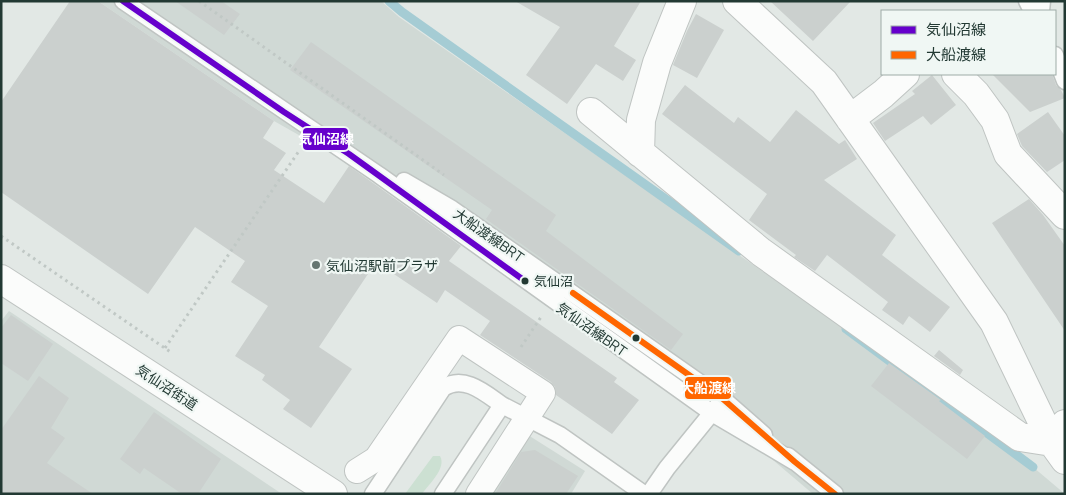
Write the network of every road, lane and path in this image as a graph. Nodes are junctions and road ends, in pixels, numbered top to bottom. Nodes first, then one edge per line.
1 (123, 1) edge
2 (199, 1) edge
3 (682, 1) edge
4 (737, 1) edge
5 (1056, 58) edge
6 (904, 75) edge
7 (957, 75) edge
8 (1065, 81) edge
9 (591, 112) dead end
10 (850, 119) junction
11 (299, 152) dead end
12 (640, 153) junction
13 (349, 154) junction
14 (446, 177) dead end
15 (1065, 215) edge
16 (5, 289) edge
17 (543, 315) dead end
18 (164, 348) dead end
19 (507, 368) junction
20 (723, 399) junction
21 (502, 405) junction
22 (712, 413) junction
23 (526, 418) junction
24 (1061, 442) edge
25 (795, 462) junction
26 (356, 471) dead end
27 (333, 494) edge
28 (373, 494) edge
29 (443, 494) edge
30 (478, 494) edge
31 (644, 494) edge
32 (649, 494) edge
33 (835, 494) edge

1 - 13 lane, 気仙沼線BRT
2 - 14 path
3 - 12 street
4 - 10 street
5 - 8 lane
6 - 10 street
7 - 15 street
9 - 12 street
10 - 24 street
11 - 18 path
12 - 24 street
13 - 20 lane, 大船渡線BRT
13 - 22 lane, 気仙沼線BRT
16 - 27 street, 気仙沼街道
17 - 19 path
19 - 23 street
19 - 26 street
20 - 22 lane
20 - 25 lane, 大船渡線BRT
21 - 23 lane
21 - 28 lane
21 - 29 lane
22 - 25 lane, 気仙沼線BRT
22 - 32 lane
23 - 30 street
23 - 31 lane
25 - 33 lane, 大船渡線BRT

